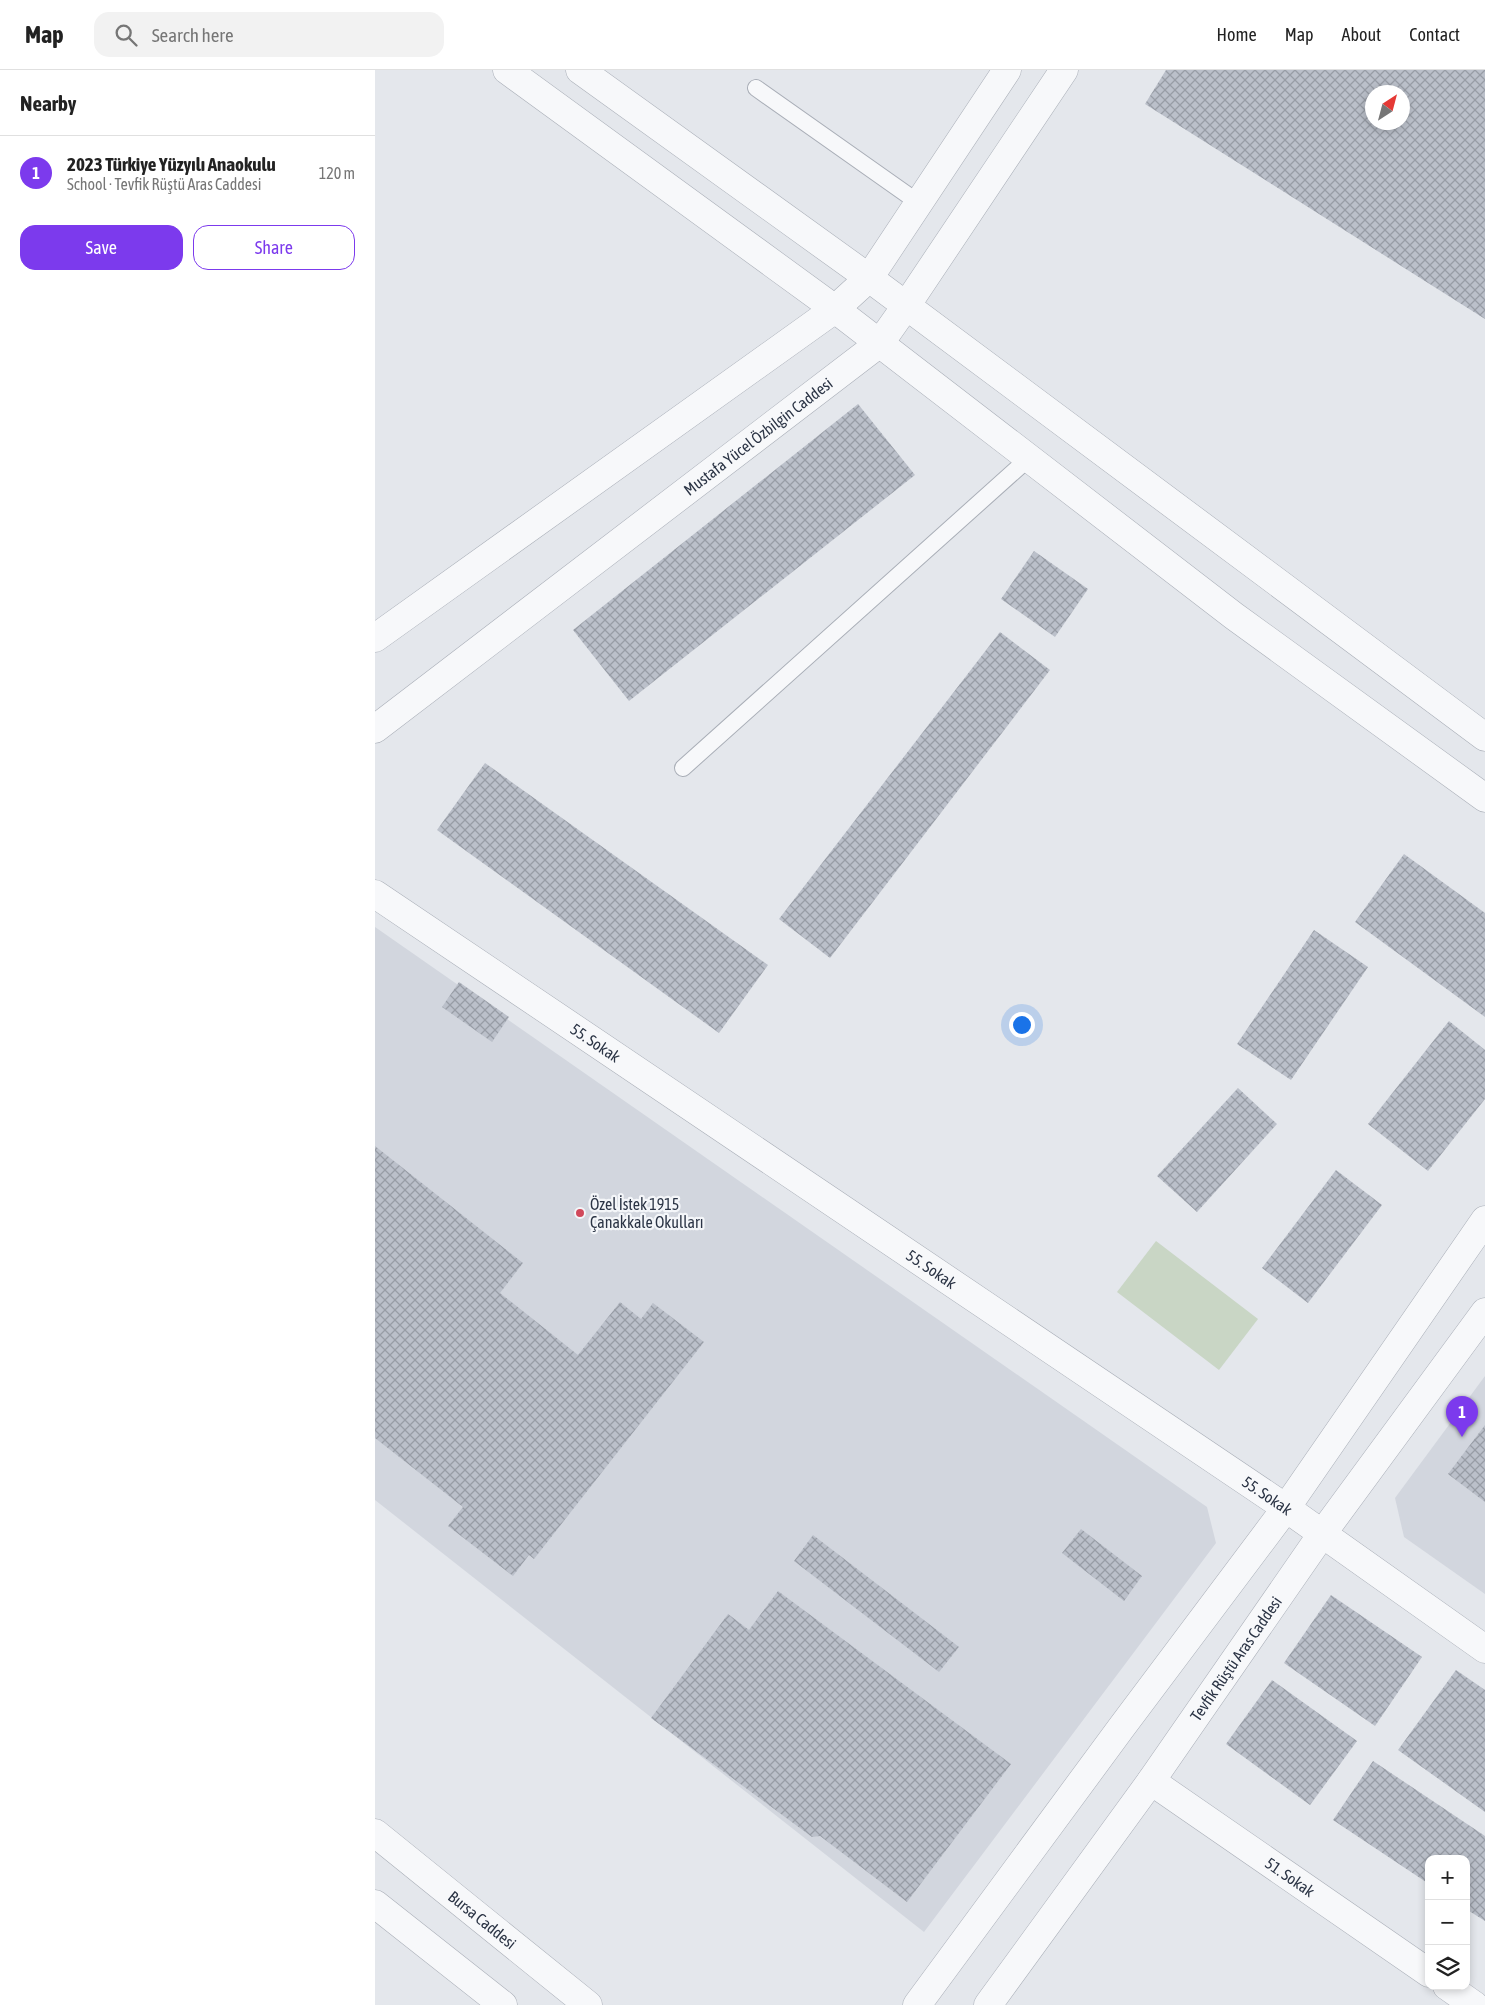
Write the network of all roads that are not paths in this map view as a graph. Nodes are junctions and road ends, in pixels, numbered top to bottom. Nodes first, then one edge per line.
1 (507, 70) edge
2 (580, 70) edge
3 (1007, 70) edge
4 (1064, 70) edge
5 (756, 88) dead end
6 (919, 203) junction
7 (869, 278) junction
8 (906, 306) junction
9 (835, 309) junction
10 (880, 343) junction
11 (1029, 458) junction
12 (375, 638) edge
13 (375, 729) edge
14 (1485, 737) edge
15 (683, 768) dead end
16 (1485, 798) edge
17 (375, 894) edge
18 (1485, 1220) edge
19 (1485, 1312) edge
20 (1286, 1508) junction
21 (1322, 1534) junction
22 (1485, 1649) edge
23 (1151, 1780) junction
24 (375, 1833) edge
25 (375, 1904) edge
26 (1425, 1970) edge
27 (1453, 1990) edge
28 (503, 2005) edge
29 (588, 2005) edge
30 (917, 2005) edge
31 (988, 2005) edge
32 (1474, 2005) edge

1 - 9 street
2 - 7 street
3 - 6 street
4 - 8 street, Mustafa Yücel Özbilgin Caddesi
5 - 6 lane
6 - 7 street
7 - 8 street
7 - 9 street
8 - 10 street, Mustafa Yücel Özbilgin Caddesi
8 - 14 street
9 - 10 street
9 - 12 street
10 - 11 street
10 - 13 street, Mustafa Yücel Özbilgin Caddesi
11 - 15 lane
11 - 16 street
17 - 20 street, 55. Sokak
18 - 20 street
19 - 21 street, Tevfik Rüştü Aras Caddesi
20 - 21 street, 55. Sokak
20 - 30 street
21 - 22 street, 55. Sokak
21 - 23 street, Tevfik Rüştü Aras Caddesi
23 - 26 street, 51. Sokak
23 - 31 street, Tevfik Rüştü Aras Caddesi
24 - 29 street, Bursa Caddesi
25 - 28 street
27 - 32 street

